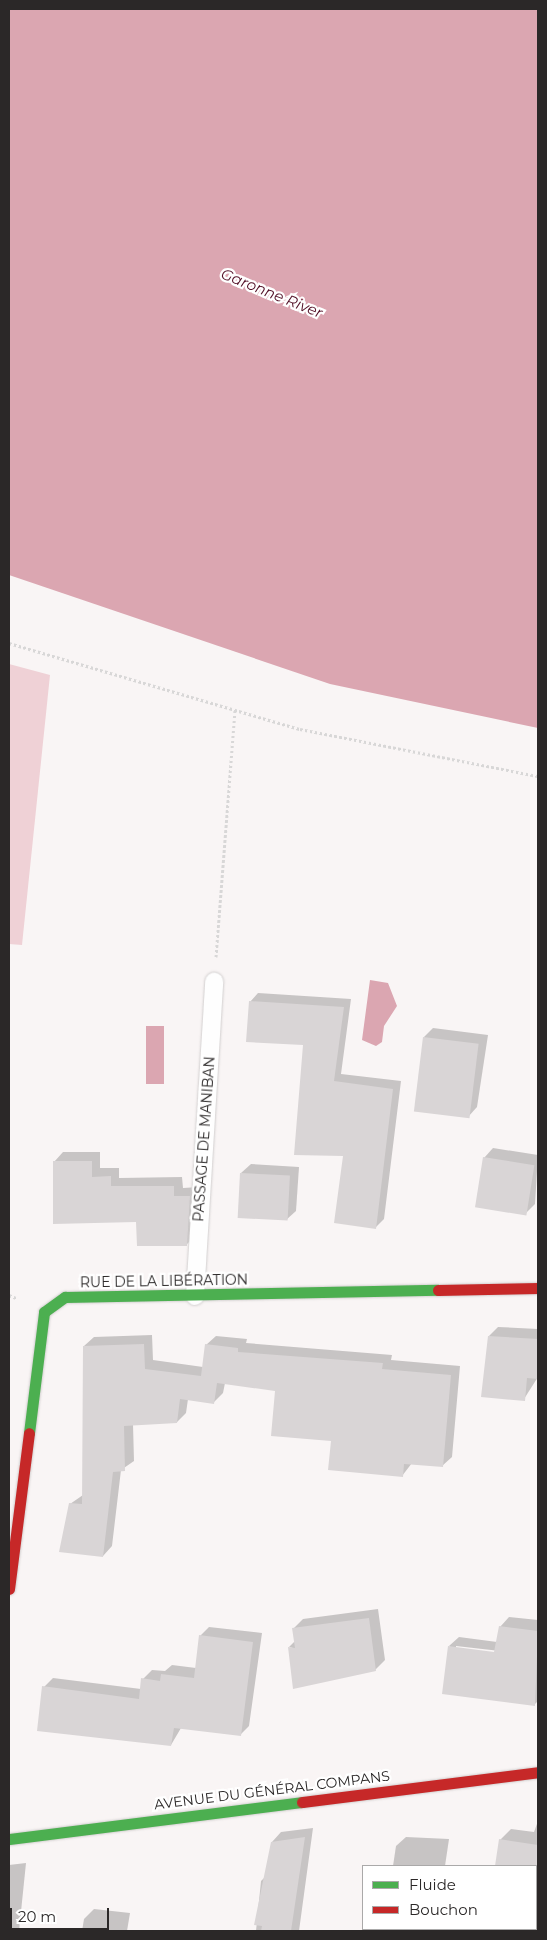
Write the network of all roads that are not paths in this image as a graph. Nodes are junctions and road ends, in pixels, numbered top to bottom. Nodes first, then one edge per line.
1 (214, 982) road end
2 (538, 1288) edge
3 (195, 1296) junction
4 (9, 1590) edge
5 (538, 1772) edge
6 (9, 1839) edge

1 - 3 lane, PASSAGE DE MANIBAN
2 - 3 street, RUE DE LA LIBÉRATION
3 - 4 street, RUE DE LA LIBÉRATION
5 - 6 street, AVENUE DU GÉNÉRAL COMPANS

